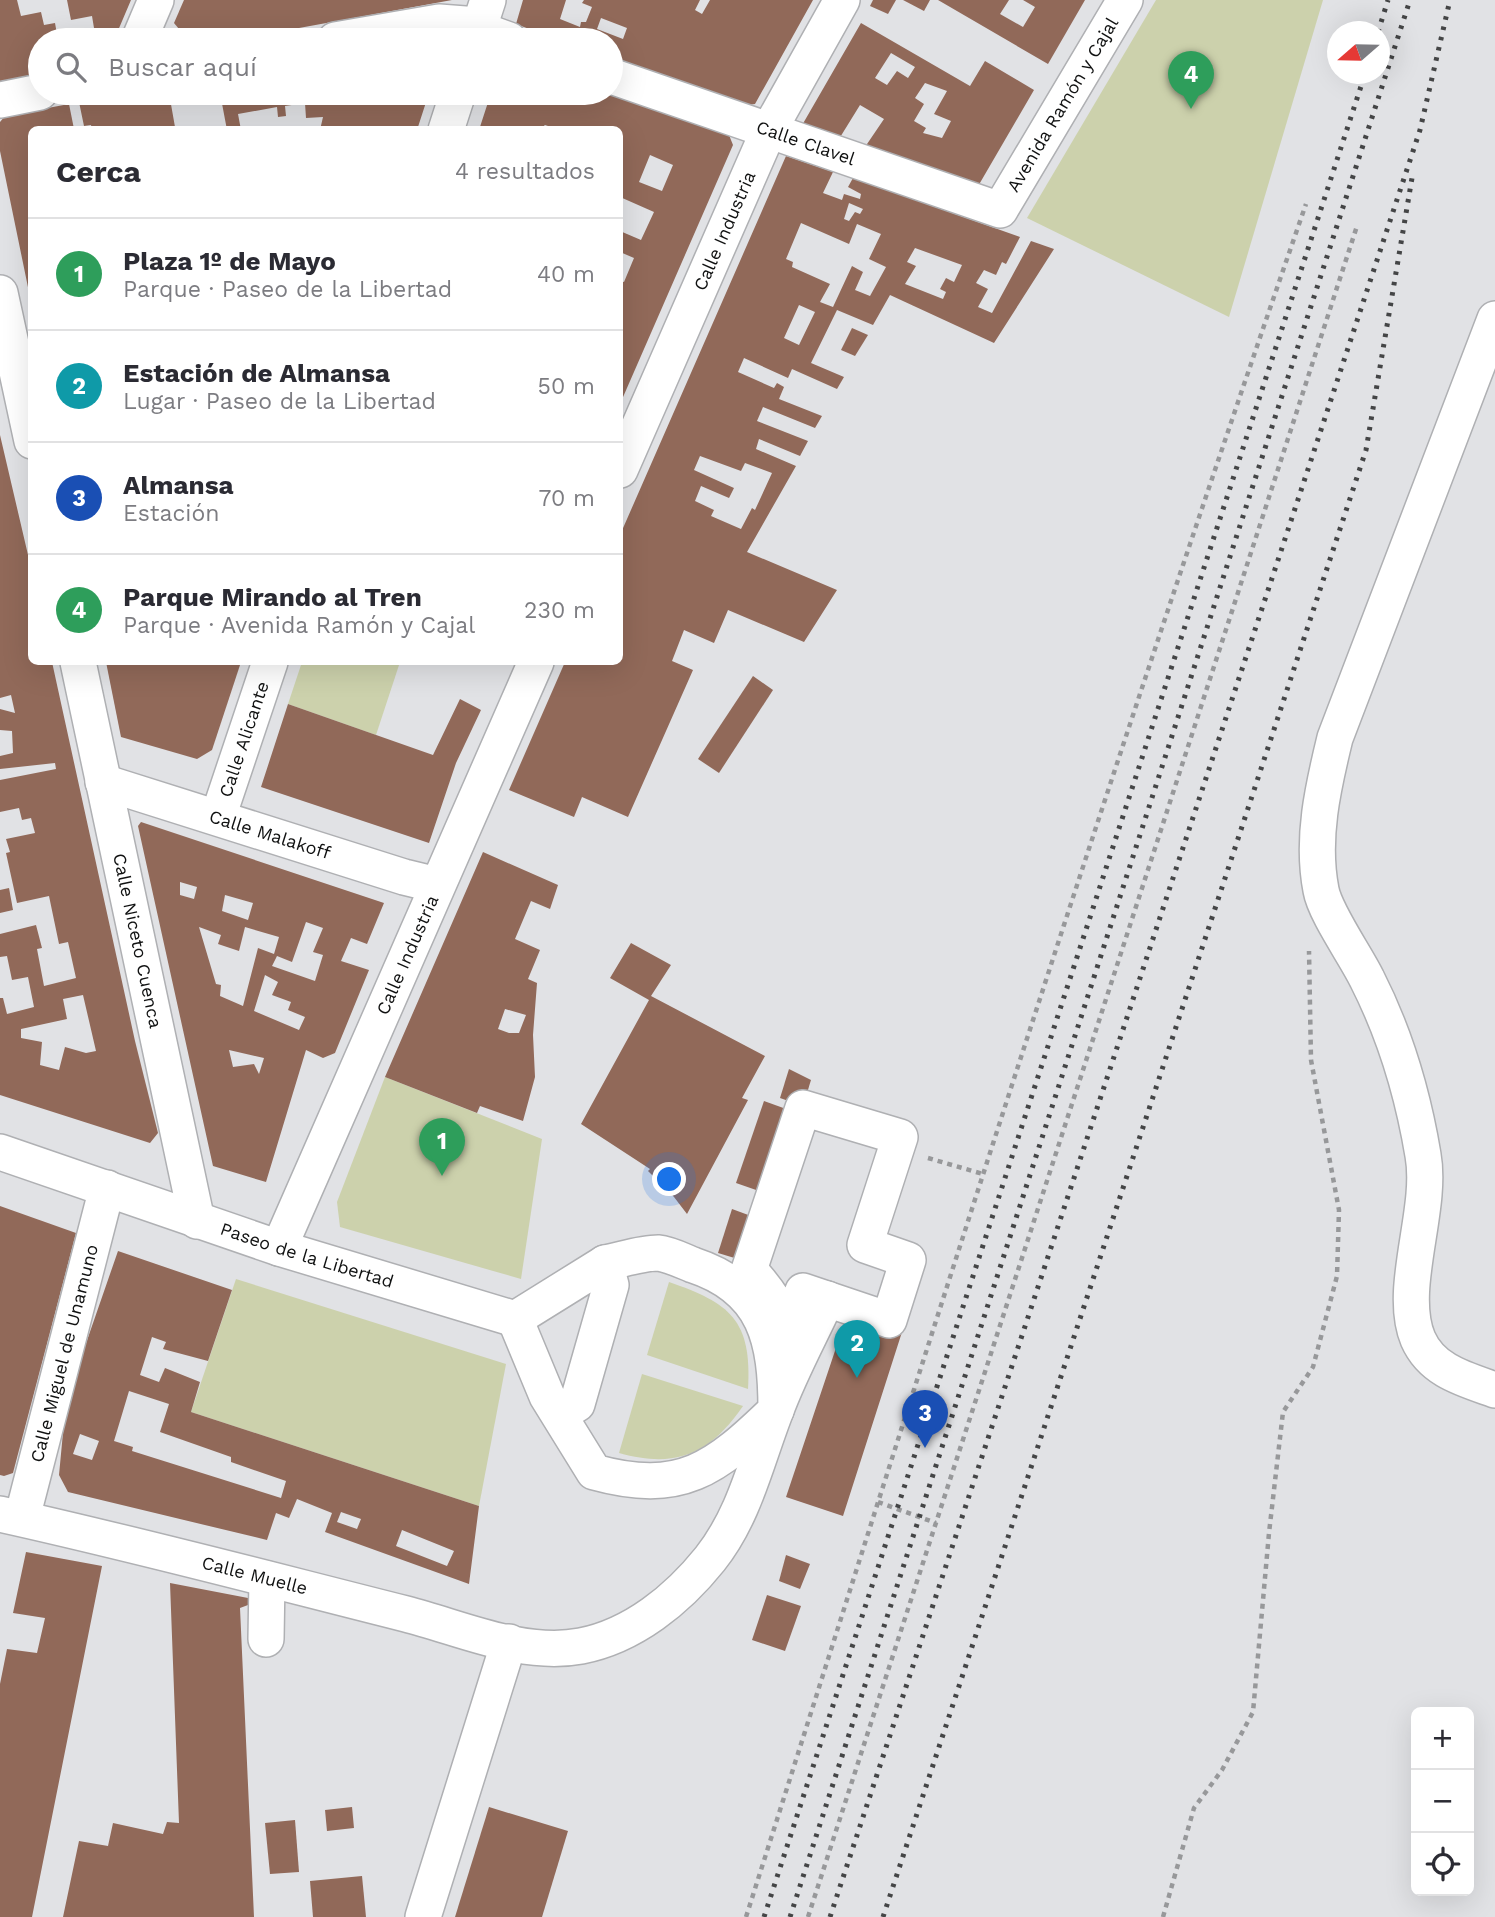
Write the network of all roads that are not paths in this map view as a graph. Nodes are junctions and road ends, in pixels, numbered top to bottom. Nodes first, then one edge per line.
1 (156, 0) edge
2 (842, 0) edge
3 (1125, 0) edge
4 (144, 28) edge
5 (404, 28) edge
6 (488, 28) edge
7 (623, 80) edge
8 (28, 94) edge
9 (0, 100) edge
10 (454, 105) edge
11 (447, 126) edge
12 (768, 132) junction
13 (1000, 210) joint
14 (0, 293) edge
15 (1495, 319) edge
16 (28, 422) edge
17 (623, 463) edge
18 (79, 665) edge
19 (269, 665) edge
20 (535, 665) edge
21 (103, 782) junction
22 (218, 817) junction
23 (437, 885) junction
24 (0, 1152) edge
25 (107, 1188) junction
26 (197, 1220) junction
27 (279, 1248) junction
28 (605, 1263) junction
29 (827, 1299) junction
30 (515, 1319) junction
31 (1495, 1390) edge
32 (776, 1409) junction
33 (561, 1414) junction
34 (11, 1516) edge
35 (267, 1580) junction
36 (266, 1639) dead end
37 (509, 1642) junction
38 (423, 1917) edge

1 - 4 street
2 - 12 street, Calle Industria
3 - 13 street, Avenida Ramón y Cajal
5 - 6 street
7 - 12 street, Calle Clavel
8 - 9 street
10 - 11 street
12 - 13 street, Calle Clavel
12 - 17 street, Calle Industria
14 - 16 street
15 - 31 street
18 - 21 street, Calle Niceto Cuenca
19 - 22 street, Calle Alicante
20 - 23 street, Calle Industria
21 - 22 street, Calle Malakoff
21 - 26 street, Calle Niceto Cuenca
22 - 23 street, Calle Malakoff
23 - 27 street, Calle Industria
24 - 25 street, Paseo de la Libertad
25 - 26 street, Paseo de la Libertad
25 - 34 street, Calle Miguel de Unamuno
26 - 27 street, Paseo de la Libertad
27 - 30 street, Paseo de la Libertad
28 - 30 street
28 - 32 street
28 - 33 street
29 - 29 street
29 - 32 street
30 - 33 street
32 - 33 street
32 - 37 street, Calle Muelle
34 - 35 street, Calle Muelle
35 - 36 street
35 - 37 street, Calle Muelle
37 - 38 street

